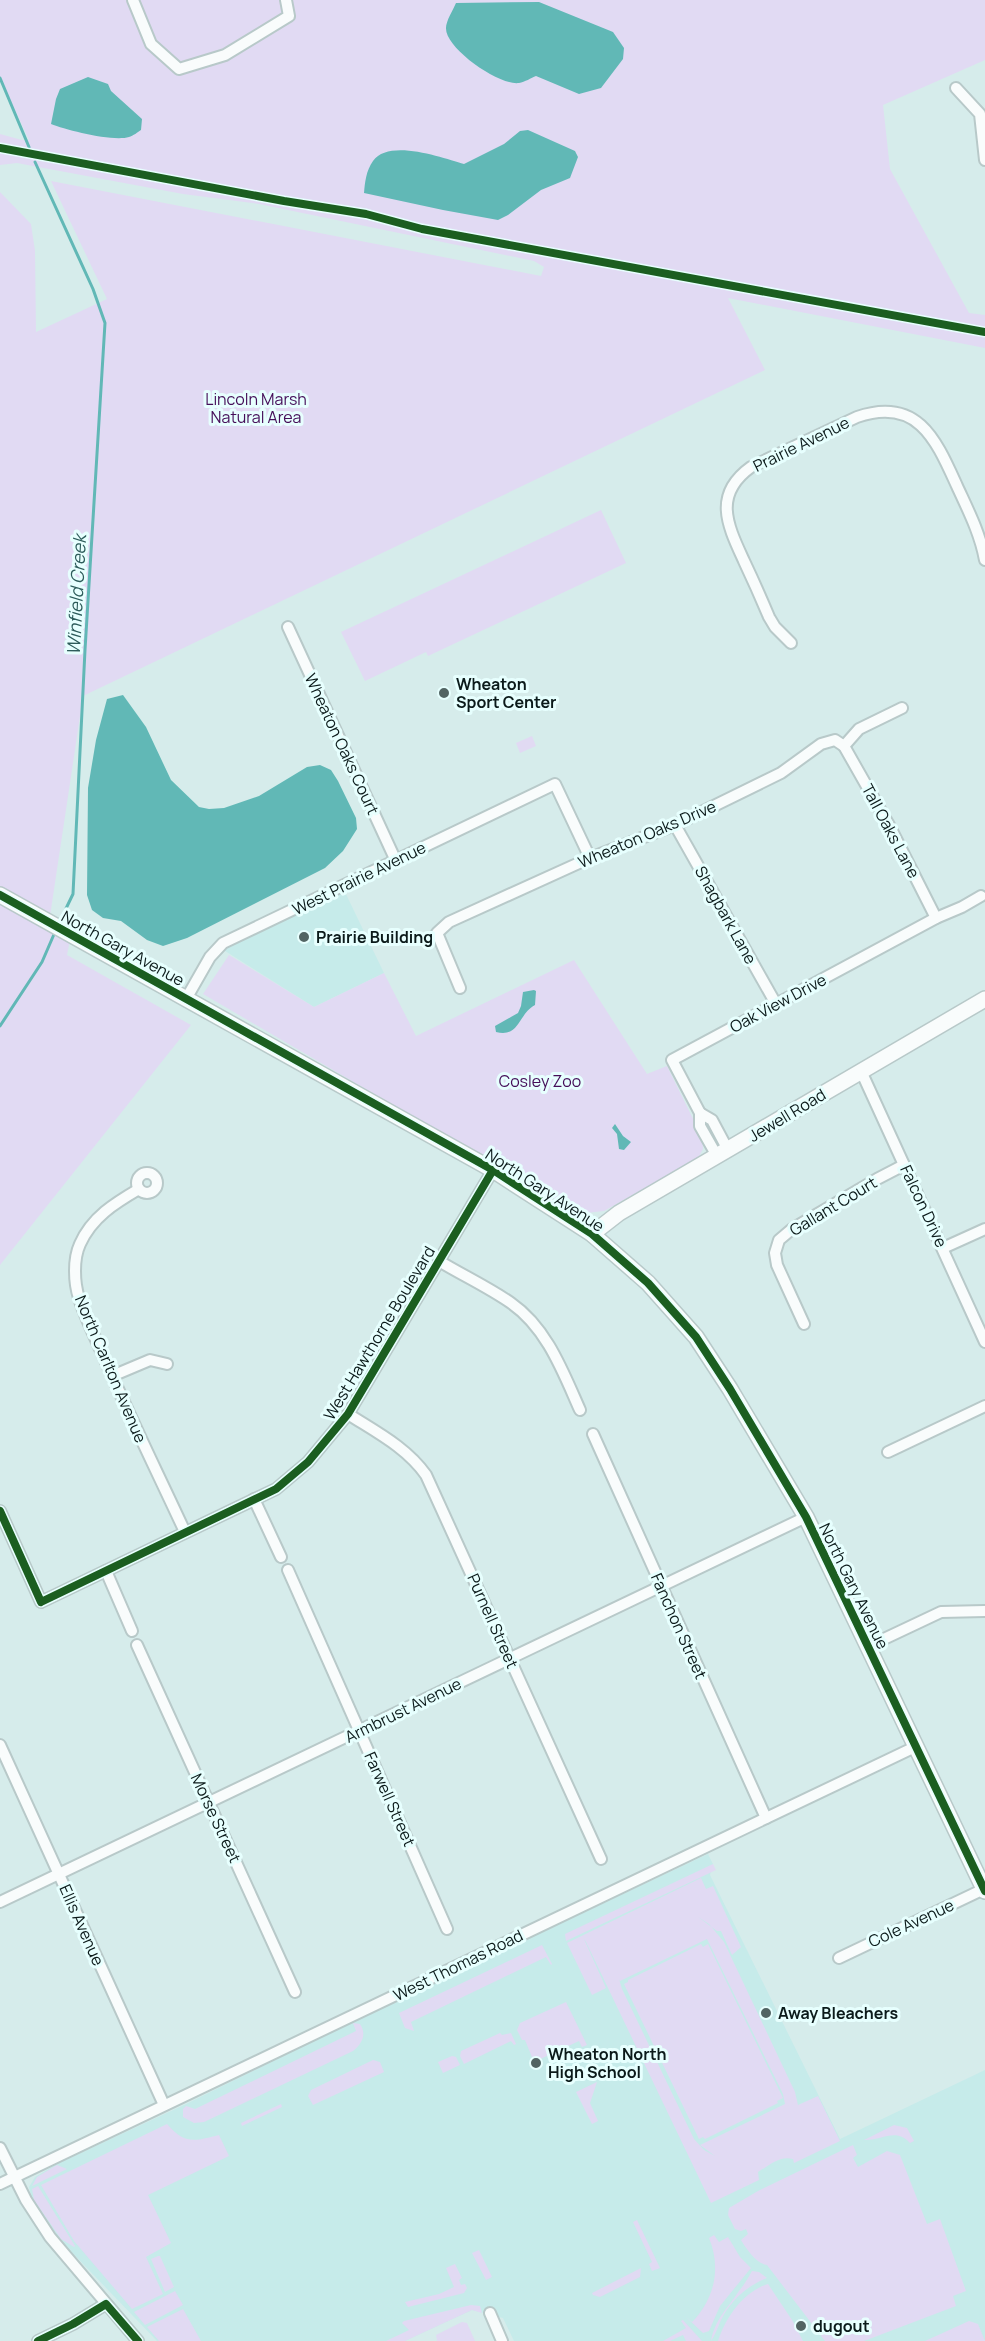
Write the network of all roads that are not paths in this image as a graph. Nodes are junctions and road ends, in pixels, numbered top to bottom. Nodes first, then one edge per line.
1 (133, 0) edge
2 (286, 0) edge
3 (956, 88) dead end
4 (985, 160) edge
5 (985, 560) edge
6 (288, 627) dead end
7 (791, 642) dead end
8 (902, 708) dead end
9 (844, 746) junction
10 (675, 825) junction
11 (590, 858) junction
12 (396, 861) junction
13 (0, 895) edge
14 (981, 896) dead end
15 (936, 918) junction
16 (460, 988) dead end
17 (186, 999) junction
18 (985, 999) edge
19 (776, 1004) junction
20 (861, 1071) junction
21 (722, 1153) junction
22 (904, 1165) junction
23 (493, 1170) junction
24 (139, 1189) dead end
25 (985, 1229) edge
26 (592, 1234) junction
27 (944, 1248) junction
28 (439, 1261) junction
29 (804, 1324) dead end
30 (985, 1342) edge
31 (167, 1364) dead end
32 (112, 1376) junction
33 (985, 1406) edge
34 (580, 1410) dead end
35 (348, 1414) junction
36 (593, 1434) dead end
37 (888, 1452) dead end
38 (254, 1499) junction
39 (0, 1511) edge
40 (806, 1517) junction
41 (185, 1532) junction
42 (281, 1557) dead end
43 (106, 1570) junction
44 (288, 1570) dead end
45 (661, 1587) junction
46 (985, 1611) edge
47 (132, 1631) dead end
48 (137, 1645) dead end
49 (869, 1646) junction
50 (510, 1659) junction
51 (360, 1731) junction
52 (0, 1745) edge
53 (915, 1747) junction
54 (209, 1802) junction
55 (766, 1818) junction
56 (601, 1859) dead end
57 (59, 1874) junction
58 (985, 1890) edge
59 (0, 1902) edge
60 (447, 1929) dead end
61 (839, 1958) dead end
62 (295, 1992) dead end
63 (164, 2105) junction
64 (0, 2148) edge
65 (14, 2177) junction
66 (0, 2184) edge
67 (106, 2304) junction
68 (490, 2313) dead end
69 (41, 2340) edge
70 (138, 2341) edge
71 (502, 2341) edge

1 - 2 street
3 - 4 street
5 - 7 street, Prairie Avenue
6 - 12 street, Wheaton Oaks Court
8 - 9 street
9 - 10 street, Wheaton Oaks Drive
9 - 15 street, Tall Oaks Lane
10 - 11 street, Wheaton Oaks Drive
10 - 19 street, Shagbark Lane
11 - 12 street, West Prairie Avenue
11 - 16 street, Wheaton Oaks Drive
12 - 17 street, West Prairie Avenue
13 - 17 street, North Gary Avenue
14 - 15 street, Oak View Drive
15 - 19 street, Oak View Drive
17 - 23 street, North Gary Avenue
18 - 20 street, Jewell Road
19 - 21 street, Oak View Drive
20 - 21 street, Jewell Road
20 - 22 street, Falcon Drive
21 - 26 street, Jewell Road
22 - 27 street, Falcon Drive
22 - 29 street, Gallant Court
23 - 26 street, North Gary Avenue
23 - 28 street, West Hawthorne Boulevard
24 - 32 street, North Carlton Avenue
25 - 27 street
26 - 40 street, North Gary Avenue
27 - 30 street, Falcon Drive
28 - 34 street
28 - 35 street, West Hawthorne Boulevard
31 - 32 street
32 - 41 street, North Carlton Avenue
33 - 37 street
35 - 38 street, West Hawthorne Boulevard
35 - 50 street, Purnell Street
36 - 45 street, Fanchon Street
38 - 41 street, West Hawthorne Boulevard
38 - 42 street
39 - 43 street, West Hawthorne Boulevard
40 - 45 street, Armbrust Avenue
40 - 49 street, North Gary Avenue
41 - 43 street, West Hawthorne Boulevard
43 - 47 street
44 - 51 street, Farwell Street
45 - 50 street, Armbrust Avenue
45 - 55 street, Fanchon Street
46 - 49 street
48 - 54 street, Morse Street
49 - 53 street, North Gary Avenue
50 - 51 street, Armbrust Avenue
50 - 56 street, Purnell Street
51 - 54 street, Armbrust Avenue
51 - 60 street, Farwell Street
52 - 57 street, Ellis Avenue
53 - 55 street, West Thomas Road
53 - 58 street, North Gary Avenue
54 - 57 street, Armbrust Avenue
54 - 62 street, Morse Street
55 - 63 street, West Thomas Road
57 - 59 street, Armbrust Avenue
57 - 63 street, Ellis Avenue
58 - 61 street, Cole Avenue
63 - 65 street, West Thomas Road
64 - 65 street
65 - 66 street, West Thomas Road
65 - 67 street
67 - 69 street
67 - 70 street
68 - 71 street

